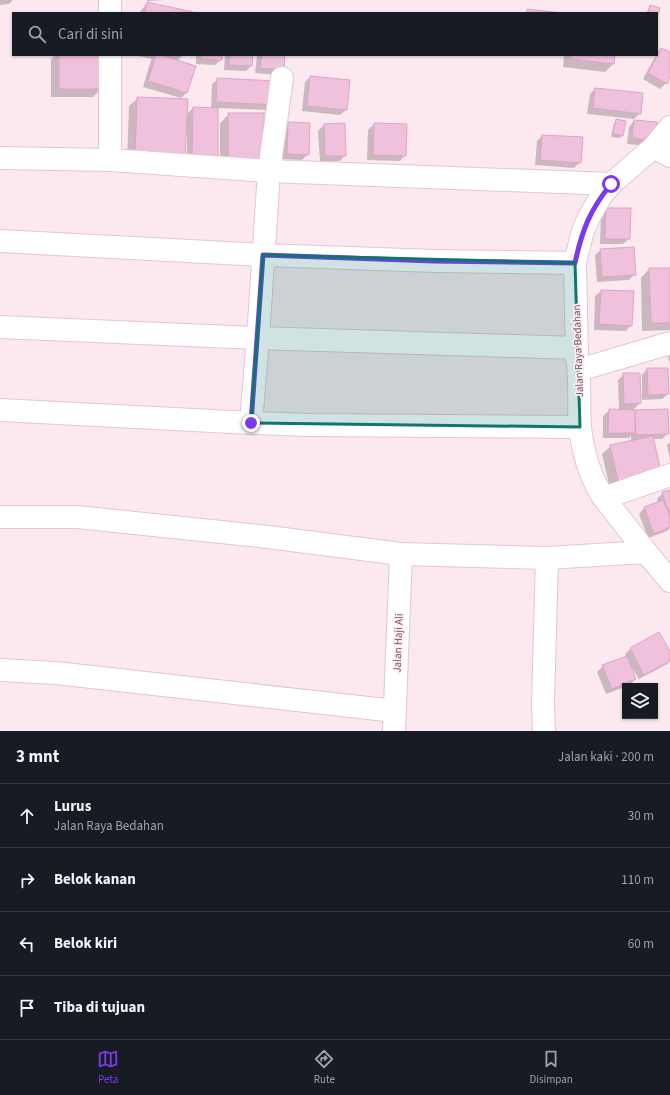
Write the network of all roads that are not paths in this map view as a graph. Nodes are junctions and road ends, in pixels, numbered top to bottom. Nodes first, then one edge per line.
1 (110, 0) edge
2 (110, 12) edge
3 (110, 56) edge
4 (282, 78) dead end
5 (670, 127) edge
6 (662, 151) edge
7 (0, 158) edge
8 (110, 160) junction
9 (269, 171) junction
10 (611, 184) junction
11 (0, 242) edge
12 (263, 255) junction
13 (575, 263) junction
14 (0, 327) edge
15 (258, 338) junction
16 (670, 343) edge
17 (577, 348) junction
18 (579, 370) junction
19 (0, 410) edge
20 (251, 423) junction
21 (580, 428) junction
22 (670, 475) edge
23 (604, 498) junction
24 (0, 517) edge
25 (646, 552) junction
26 (401, 554) junction
27 (547, 558) junction
28 (670, 581) edge
29 (0, 670) edge
30 (394, 721) edge
31 (544, 731) edge

1 - 2 street
3 - 8 street
4 - 9 street
5 - 6 street, Jalan Raya Bedahan
6 - 10 street, Jalan Raya Bedahan
7 - 8 street
8 - 9 street
9 - 10 street
9 - 12 street
10 - 13 street, Jalan Raya Bedahan
11 - 12 street
12 - 13 street
12 - 15 street
13 - 17 street, Jalan Raya Bedahan
14 - 15 street
15 - 17 street
15 - 20 street
16 - 18 street
17 - 18 street, Jalan Raya Bedahan
18 - 21 street, Jalan Raya Bedahan
19 - 20 street
20 - 21 street
21 - 23 street, Jalan Raya Bedahan
22 - 23 street
23 - 25 street, Jalan Raya Bedahan
24 - 26 street
25 - 27 street
25 - 28 street, Jalan Raya Bedahan
26 - 27 street
26 - 30 street, Jalan Haji Ali
27 - 31 street
29 - 30 street

